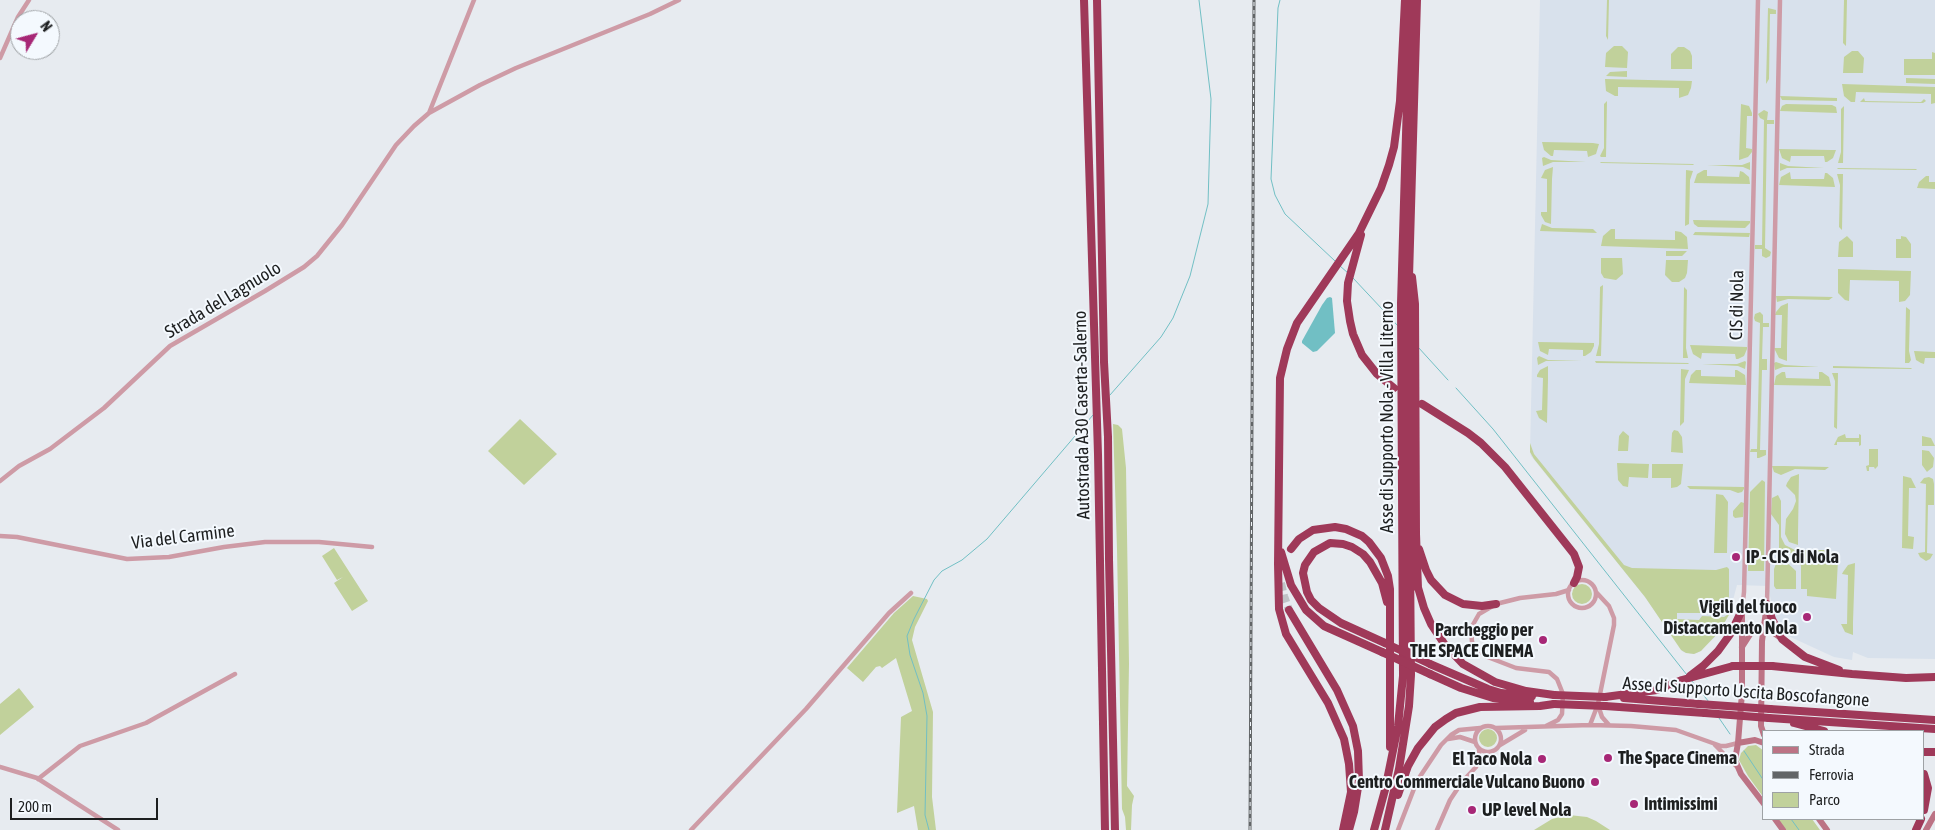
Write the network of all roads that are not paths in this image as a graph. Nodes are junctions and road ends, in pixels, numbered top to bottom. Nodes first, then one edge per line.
1 (29, 0) edge
2 (474, 0) edge
3 (679, 0) edge
4 (1084, 0) edge
5 (1097, 0) edge
6 (1405, 0) edge
7 (1410, 0) edge
8 (1417, 0) edge
9 (1758, 0) edge
10 (1780, 0) edge
11 (0, 58) edge
12 (430, 113) junction
13 (1368, 217) junction
14 (1409, 260) junction
15 (1394, 388) dead end
16 (1422, 404) dead end
17 (0, 481) edge
18 (1416, 534) junction
19 (0, 536) edge
20 (1279, 543) junction
21 (1410, 545) junction
22 (372, 547) dead end
23 (1290, 549) dead end
24 (1571, 586) junction
25 (1418, 588) junction
26 (1596, 592) junction
27 (911, 593) dead end
28 (1496, 604) junction
29 (1767, 604) junction
30 (1289, 610) tunnel mouth
31 (1742, 610) junction
32 (1389, 614) junction
33 (1763, 628) junction
34 (1782, 639) junction
35 (1741, 648) junction
36 (235, 674) dead end
37 (1696, 674) junction
38 (1852, 674) junction
39 (1935, 677) edge
40 (1906, 678) junction
41 (1935, 682) edge
42 (1554, 695) junction
43 (1605, 697) junction
44 (1554, 704) junction
45 (1601, 705) junction
46 (1780, 719) junction
47 (1935, 720) edge
48 (1590, 725) junction
49 (1609, 725) junction
50 (1546, 726) junction
51 (1480, 728) junction
52 (1496, 728) junction
53 (1531, 728) junction
54 (1935, 729) edge
55 (1762, 730) edge
56 (1820, 730) edge
57 (1446, 739) junction
58 (1475, 742) junction
59 (1762, 742) edge
60 (1738, 743) junction
61 (1714, 744) junction
62 (1499, 746) junction
63 (1479, 749) junction
64 (0, 767) edge
65 (1736, 767) junction
66 (1925, 778) edge
67 (38, 779) junction
68 (1385, 790) junction
69 (1762, 801) edge
70 (1925, 804) edge
71 (1935, 814) edge
72 (118, 830) edge
73 (691, 830) edge
74 (1105, 830) edge
75 (1115, 830) edge
76 (1343, 830) edge
77 (1349, 830) edge
78 (1374, 830) edge
79 (1386, 830) edge
80 (1398, 830) edge
81 (1437, 830) edge
82 (1926, 830) edge

1 - 11 street
2 - 12 street
3 - 12 street, Strada del Lagnuolo
4 - 74 highway, Autostrada A30 Caserta-Salerno
5 - 75 highway, Autostrada A30 Caserta-Salerno
6 - 13 highway
7 - 68 highway, Asse di Supporto Nola - Villa Literno
8 - 14 highway, Asse di Supporto Nola - Villa Literno
9 - 31 street, CIS di Nola
10 - 29 street, CIS di Nola
12 - 17 street, Strada del Lagnuolo
13 - 15 highway
13 - 20 highway
14 - 18 highway
14 - 21 highway, Asse di Supporto Nola - Villa Literno
16 - 24 highway
18 - 25 highway
18 - 28 highway
19 - 22 street, Via del Carmine
20 - 44 highway, bridge
20 - 76 highway
21 - 25 highway
21 - 79 highway, Asse di Supporto Nola - Villa Literno
23 - 32 highway
24 - 26 street
24 - 26 street
24 - 28 street
25 - 42 highway
26 - 45 street
27 - 73 street
28 - 50 street
29 - 33 street
29 - 34 highway
30 - 77 highway
31 - 35 street
31 - 37 highway
32 - 42 highway, bridge
32 - 68 highway
33 - 34 street
33 - 35 street
33 - 55 street
34 - 38 highway
35 - 60 street
36 - 67 street
37 - 38 highway, bridge
37 - 43 highway
38 - 40 highway
39 - 40 highway
40 - 41 highway
42 - 43 highway, Asse di Supporto Uscita Boscofangone, bridge
43 - 47 highway, Asse di Supporto Uscita Boscofangone, bridge
44 - 45 highway, Asse di Supporto Uscita Boscofangone, bridge
44 - 79 highway
45 - 46 highway, Asse di Supporto Uscita Boscofangone, bridge
45 - 48 street
45 - 49 street
46 - 54 highway, Asse di Supporto Uscita Boscofangone
46 - 56 highway
48 - 49 street
48 - 50 street
49 - 61 street
50 - 53 street
51 - 52 street
51 - 57 street
51 - 58 street
52 - 53 street
52 - 62 street
53 - 62 street
57 - 58 street
57 - 80 street
58 - 63 street
59 - 60 street
60 - 61 street
60 - 65 street
61 - 65 street
62 - 63 street
63 - 81 street
64 - 67 street
65 - 69 street
66 - 70 highway
67 - 72 street
68 - 78 highway, Asse di Supporto Nola - Villa Literno
71 - 82 street

